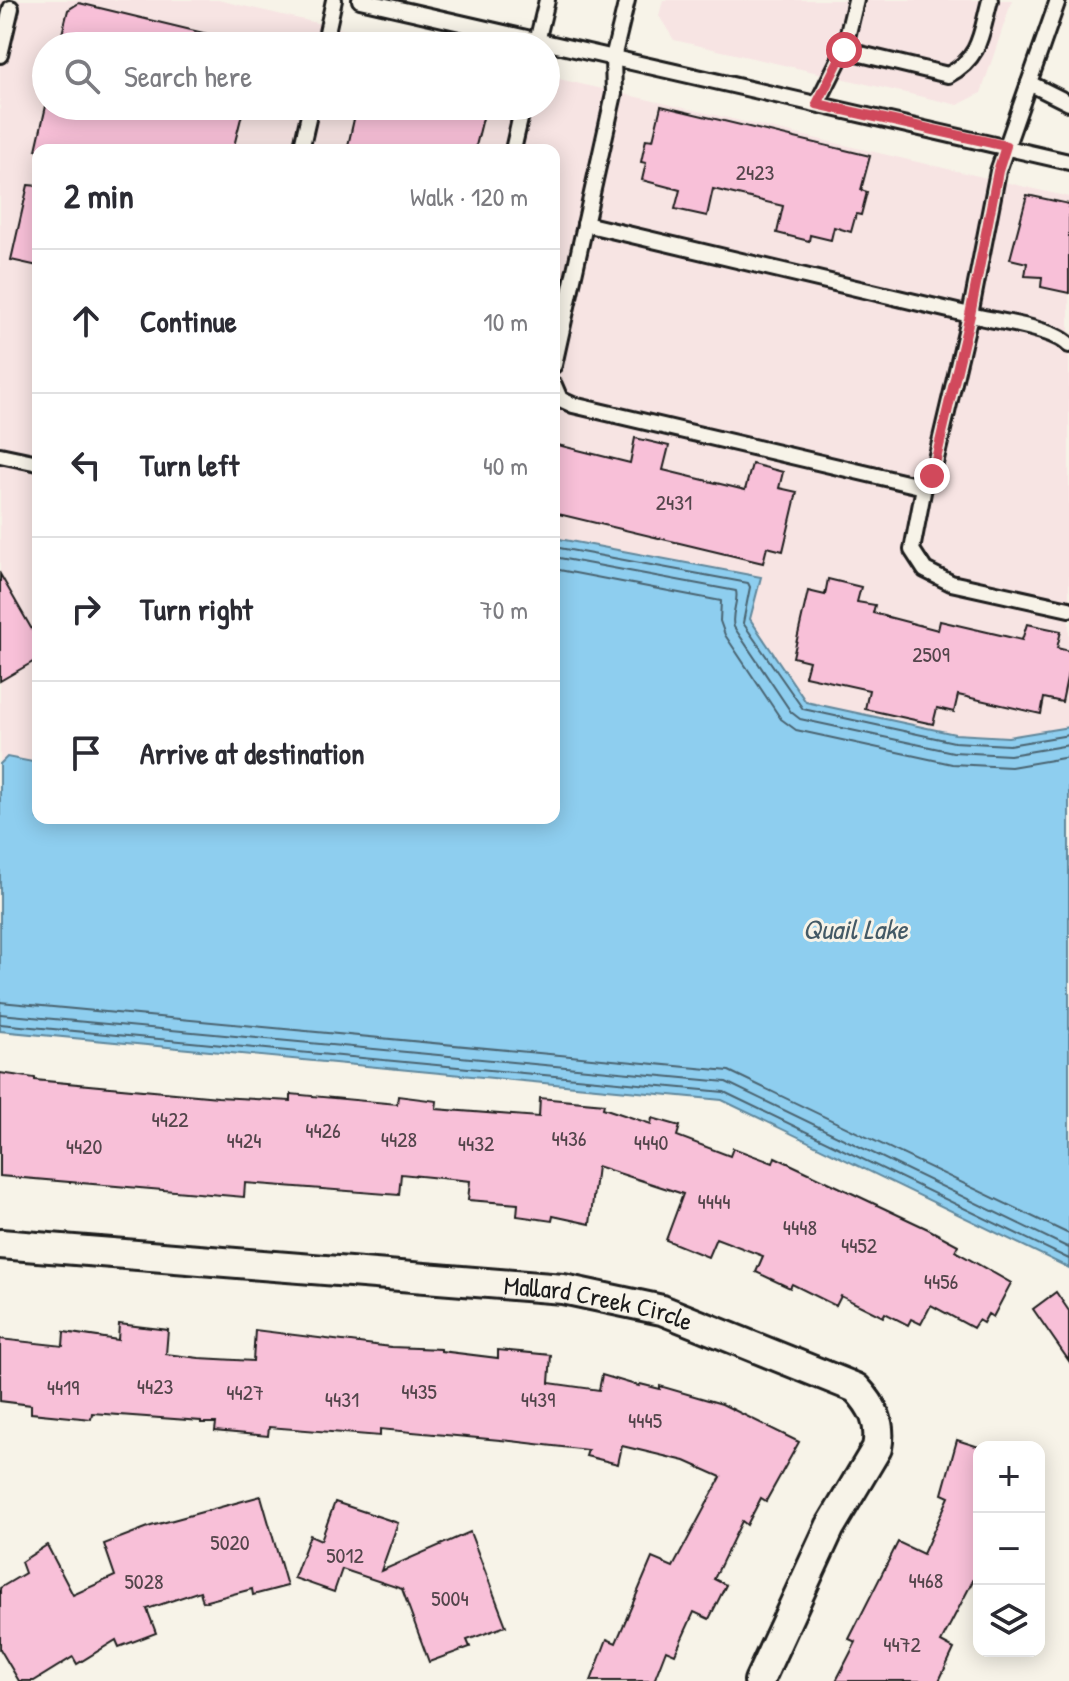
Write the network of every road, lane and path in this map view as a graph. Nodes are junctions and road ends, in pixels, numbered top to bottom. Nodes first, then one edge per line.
1 (334, 0) edge
2 (360, 0) edge
3 (547, 0) edge
4 (627, 0) edge
5 (856, 0) edge
6 (990, 0) edge
7 (1058, 0) edge
8 (11, 8) dead end
9 (327, 32) edge
10 (492, 32) edge
11 (540, 32) edge
12 (560, 48) edge
13 (844, 50) junction
14 (0, 55) edge
15 (613, 58) junction
16 (1029, 83) junction
17 (1069, 103) edge
18 (817, 104) junction
19 (308, 120) edge
20 (520, 120) edge
21 (302, 144) edge
22 (514, 144) edge
23 (1006, 146) junction
24 (1069, 162) edge
25 (585, 224) junction
26 (970, 315) junction
27 (560, 338) edge
28 (1069, 345) edge
29 (560, 399) edge
30 (0, 455) edge
31 (32, 462) edge
32 (924, 487) junction
33 (1069, 609) edge
34 (0, 1244) edge
35 (759, 1681) edge

1 - 9 lane
2 - 10 lane
3 - 11 lane
4 - 15 lane
5 - 13 lane
6 - 13 lane
7 - 16 lane
8 - 14 lane
12 - 15 lane
13 - 18 lane
15 - 18 lane
15 - 25 lane
16 - 17 lane
16 - 23 lane
18 - 23 lane
19 - 21 lane
20 - 22 lane
23 - 24 lane
23 - 26 lane
25 - 26 lane
25 - 27 lane
26 - 28 lane
26 - 32 lane
29 - 32 lane
30 - 31 lane
32 - 33 lane
34 - 35 street, Mallard Creek Circle

